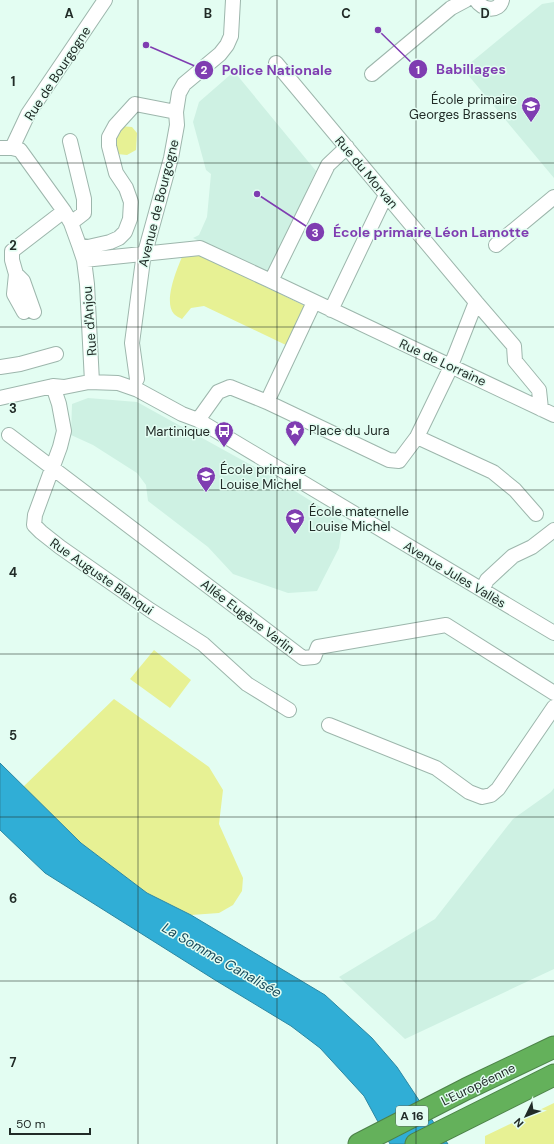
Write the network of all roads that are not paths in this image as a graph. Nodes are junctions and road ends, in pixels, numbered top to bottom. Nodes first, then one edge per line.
1 (105, 0) edge
2 (233, 0) edge
3 (466, 0) edge
4 (476, 0) edge
5 (502, 0) edge
6 (276, 63) dead end
7 (372, 74) dead end
8 (176, 112) junction
9 (70, 141) dead end
10 (347, 147) junction
11 (6, 148) edge
12 (386, 194) junction
13 (554, 198) edge
14 (67, 217) junction
15 (79, 245) junction
16 (496, 245) dead end
17 (145, 253) junction
18 (84, 260) junction
19 (270, 281) junction
20 (314, 302) junction
21 (476, 302) junction
22 (332, 310) junction
23 (29, 312) dead end
24 (56, 354) dead end
25 (451, 366) junction
26 (0, 367) edge
27 (92, 378) junction
28 (119, 379) junction
29 (137, 379) junction
30 (53, 386) junction
31 (0, 398) edge
32 (267, 402) junction
33 (548, 412) edge
34 (195, 418) junction
35 (9, 435) dead end
36 (416, 437) junction
37 (52, 466) junction
38 (536, 514) dead end
39 (554, 530) edge
40 (482, 590) junction
41 (554, 633) edge
42 (554, 693) edge
43 (554, 707) edge
44 (288, 710) dead end
45 (329, 725) dead end
46 (554, 1047) edge
47 (554, 1075) edge
48 (359, 1144) edge
49 (416, 1144) edge

1 - 11 street, Rue de Bourgogne
2 - 8 street, Avenue de Bourgogne
3 - 7 street
4 - 5 street
6 - 10 street, Rue du Morvan
8 - 15 street
8 - 17 street, Avenue de Bourgogne
9 - 14 street
10 - 12 street, Rue du Morvan
10 - 19 street
11 - 14 street, Rue d'Anjou
12 - 21 street, Rue du Morvan
12 - 22 street
13 - 16 street
14 - 15 street, Rue d'Anjou
14 - 23 street
15 - 18 street, Rue d'Anjou
17 - 18 street, Rue de Lorraine
17 - 19 street, Rue de Lorraine
17 - 29 street, Avenue de Bourgogne
18 - 27 street, Rue d'Anjou
19 - 20 street, Rue de Lorraine
20 - 22 street, Rue de Lorraine
20 - 32 street
21 - 25 street
21 - 33 street, Rue du Morvan
22 - 25 street, Rue de Lorraine
24 - 26 street
25 - 33 street, Rue de Lorraine
25 - 36 street
27 - 28 street
27 - 30 street
28 - 29 street, Avenue Jules Vallès
28 - 34 street, Avenue Jules Vallès
29 - 34 street, Avenue Jules Vallès
30 - 31 street
30 - 37 street, Rue Auguste Blanqui
32 - 34 street
32 - 36 street
34 - 40 street, Avenue Jules Vallès
35 - 37 street, Allée Eugène Varlin
36 - 38 street
37 - 42 street, Allée Eugène Varlin
37 - 44 street, Rue Auguste Blanqui
39 - 40 street
40 - 41 street, Avenue Jules Vallès
43 - 45 street
46 - 48 highway, L'Européenne / A 16
47 - 49 highway, L'Européenne / A 16

